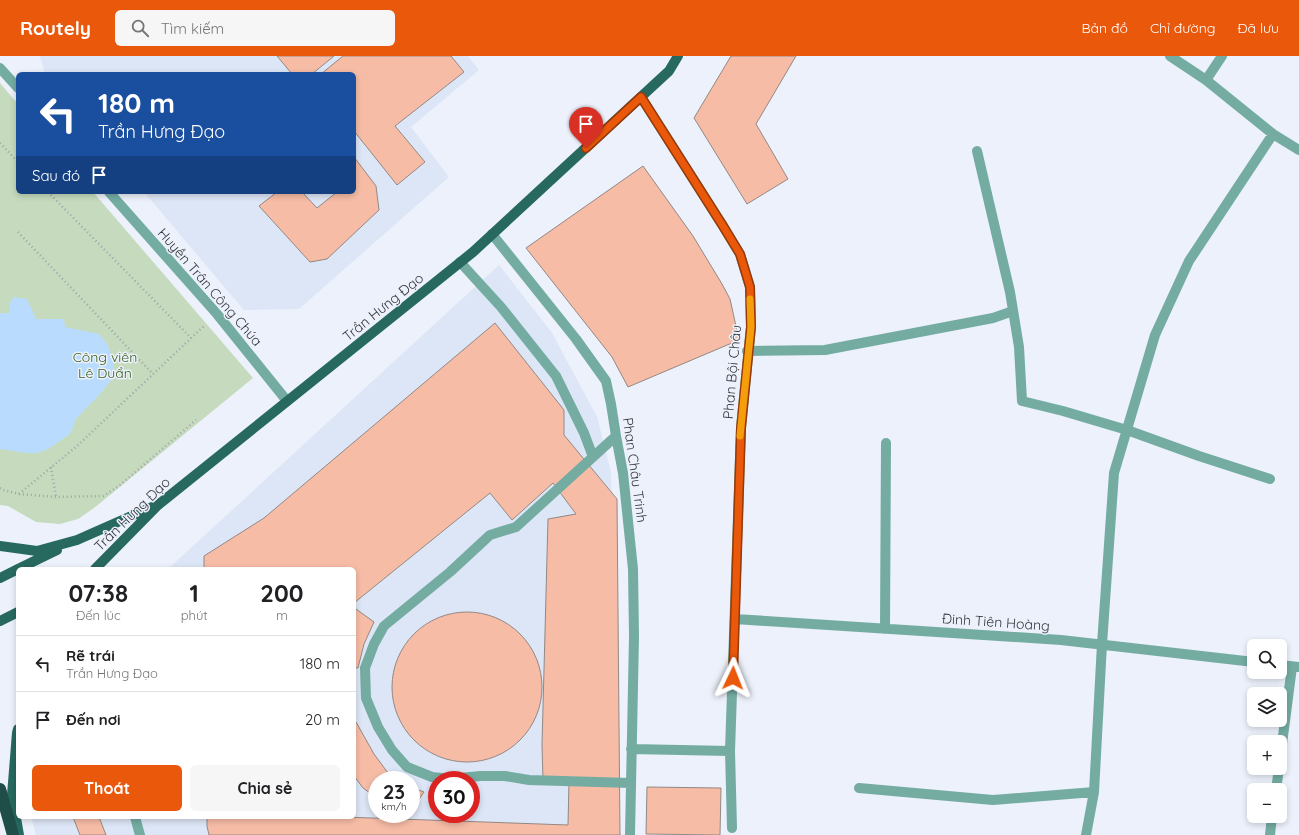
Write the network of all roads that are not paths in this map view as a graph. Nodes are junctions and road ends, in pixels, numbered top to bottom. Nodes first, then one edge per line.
1 (678, 56) edge
2 (1170, 56) edge
3 (1222, 56) edge
4 (0, 68) edge
5 (1206, 80) junction
6 (16, 86) edge
7 (641, 97) junction
8 (1273, 134) junction
9 (1299, 150) edge
10 (977, 151) dead end
11 (111, 194) edge
12 (492, 234) junction
13 (460, 262) junction
14 (1013, 311) junction
15 (747, 351) junction
16 (287, 401) junction
17 (1127, 430) junction
18 (616, 436) junction
19 (886, 443) dead end
20 (593, 457) junction
21 (1270, 479) dead end
22 (158, 505) junction
23 (77, 540) junction
24 (0, 546) edge
25 (22, 567) edge
26 (97, 567) edge
27 (16, 570) edge
28 (0, 578) edge
29 (16, 613) edge
30 (735, 619) junction
31 (0, 621) edge
32 (885, 629) junction
33 (1102, 644) junction
34 (1247, 661) edge
35 (1296, 667) edge
36 (1284, 735) edge
37 (16, 745) edge
38 (631, 749) junction
39 (730, 751) junction
40 (631, 783) junction
41 (859, 788) dead end
42 (0, 789) edge
43 (1094, 792) junction
44 (16, 817) edge
45 (16, 819) edge
46 (136, 819) edge
47 (1271, 823) edge
48 (732, 828) dead end
49 (13, 835) edge
50 (19, 835) edge
51 (140, 835) edge
52 (630, 835) edge
53 (1086, 835) edge
54 (1270, 835) edge

1 - 7 main road, Trần Hưng Đạo
2 - 5 street
3 - 5 street
4 - 6 street
5 - 8 street
7 - 12 main road, Trần Hưng Đạo
7 - 15 street, Phan Bội Châu
8 - 9 street
8 - 17 street
10 - 14 street
11 - 16 street, Huyền Trân Công Chúa
12 - 13 main road, Trần Hưng Đạo
12 - 18 street, Phan Châu Trinh
13 - 16 main road, Trần Hưng Đạo
13 - 20 street
14 - 15 street
14 - 17 street
15 - 30 street, Phan Bội Châu
16 - 22 main road, Trần Hưng Đạo
17 - 21 street
17 - 33 street
18 - 20 street
18 - 38 street, Phan Châu Trinh
19 - 32 street
20 - 40 street
22 - 23 main road
22 - 26 main road, Trần Hưng Đạo
23 - 24 main road
23 - 25 main road
27 - 28 main road
29 - 31 main road
30 - 32 street, Đinh Tiên Hoàng
30 - 39 street, Phan Bội Châu
32 - 33 street, Đinh Tiên Hoàng
33 - 34 street, Đinh Tiên Hoàng
33 - 43 street
35 - 36 street
37 - 44 main road
38 - 39 street
38 - 40 street, Phan Châu Trinh
39 - 48 street, Phan Bội Châu
40 - 52 street, Phan Châu Trinh
41 - 43 street
42 - 49 highway
43 - 53 street
45 - 50 main road
46 - 51 street
47 - 54 street

